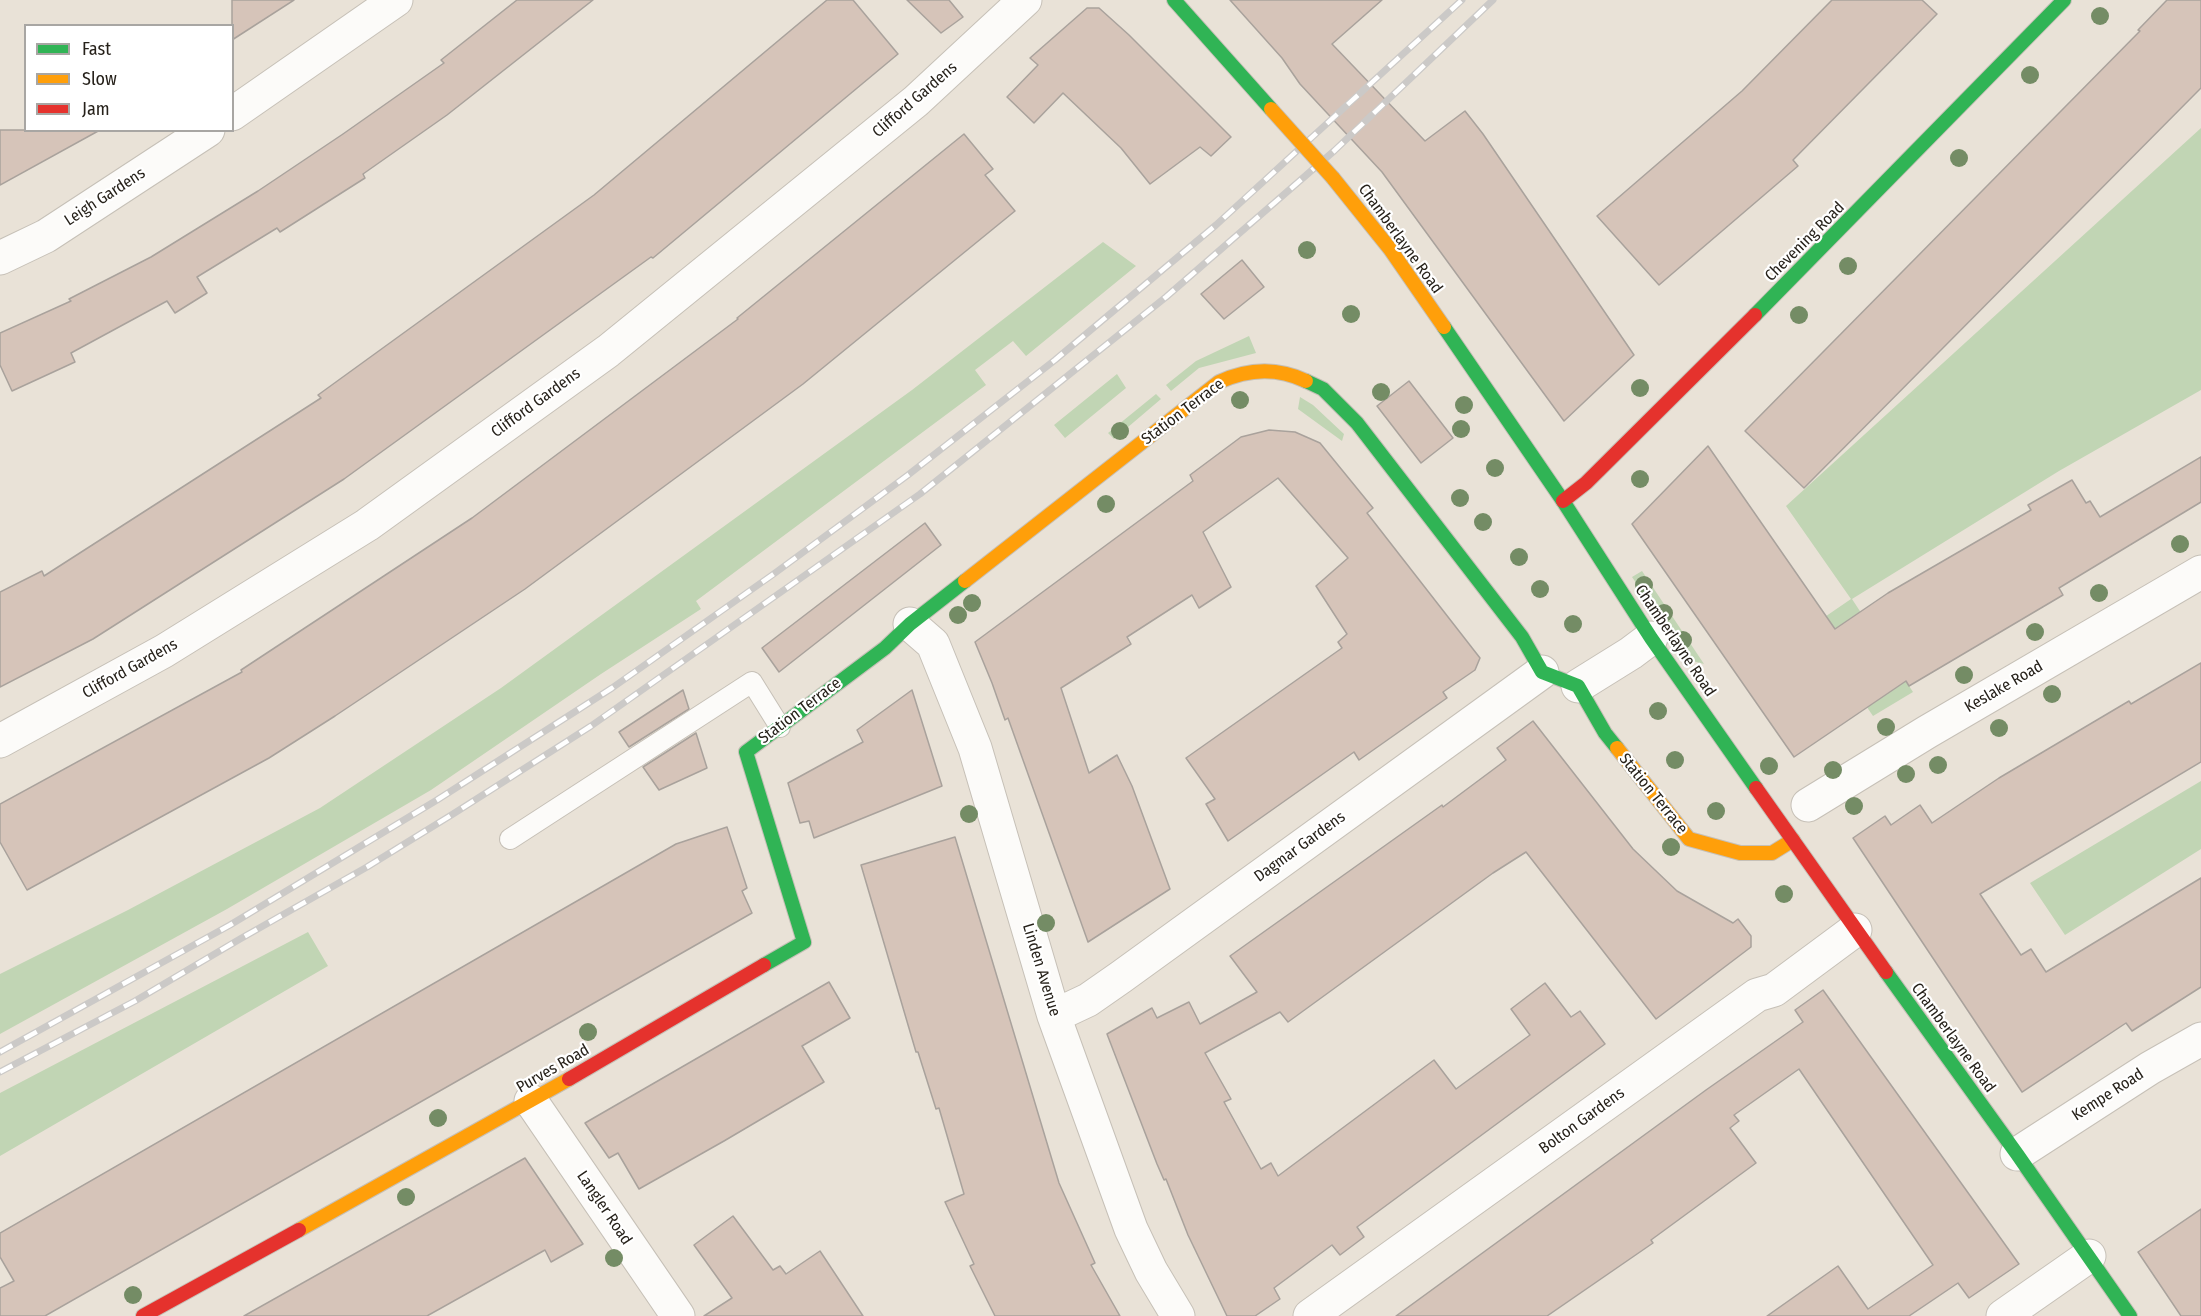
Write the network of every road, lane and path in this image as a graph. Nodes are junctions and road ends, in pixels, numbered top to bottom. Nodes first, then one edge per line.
1 (396, 0) edge
2 (1025, 0) edge
3 (1174, 0) edge
4 (2064, 0) edge
5 (234, 113) edge
6 (205, 132) edge
7 (0, 258) edge
8 (1563, 501) junction
9 (2201, 572) edge
10 (910, 624) junction
11 (1651, 638) junction
12 (1542, 672) junction
13 (1578, 686) junction
14 (780, 727) junction
15 (0, 741) edge
16 (746, 752) joint
17 (1808, 805) dead end
18 (510, 839) dead end
19 (1793, 840) junction
20 (1855, 930) junction
21 (1054, 1016) junction
22 (2201, 1039) edge
23 (531, 1101) junction
24 (2017, 1154) junction
25 (2089, 1256) junction
26 (143, 1316) edge
27 (678, 1316) edge
28 (1178, 1316) edge
29 (1310, 1316) edge
30 (2002, 1316) edge
31 (2130, 1316) edge

1 - 5 street
2 - 15 street, Clifford Gardens
3 - 8 street, Chamberlayne Road, bridge
4 - 8 street, Chevening Road
6 - 7 street, Leigh Gardens
8 - 11 street, Chamberlayne Road
9 - 17 street, Keslake Road
10 - 12 street, Station Terrace
10 - 14 street, Station Terrace
10 - 21 street, Linden Avenue
11 - 13 street
11 - 19 street, Chamberlayne Road
12 - 13 street
12 - 21 street, Dagmar Gardens
13 - 19 street, Station Terrace
14 - 16 street, Station Terrace
14 - 18 lane
16 - 23 street, Purves Road
19 - 20 street, Chamberlayne Road
20 - 24 street, Chamberlayne Road
20 - 29 street, Bolton Gardens
21 - 28 street, Linden Avenue
22 - 24 street, Kempe Road
23 - 26 street, Purves Road
23 - 27 street, Langler Road
24 - 25 street, Chamberlayne Road
25 - 30 street
25 - 31 street, Chamberlayne Road

